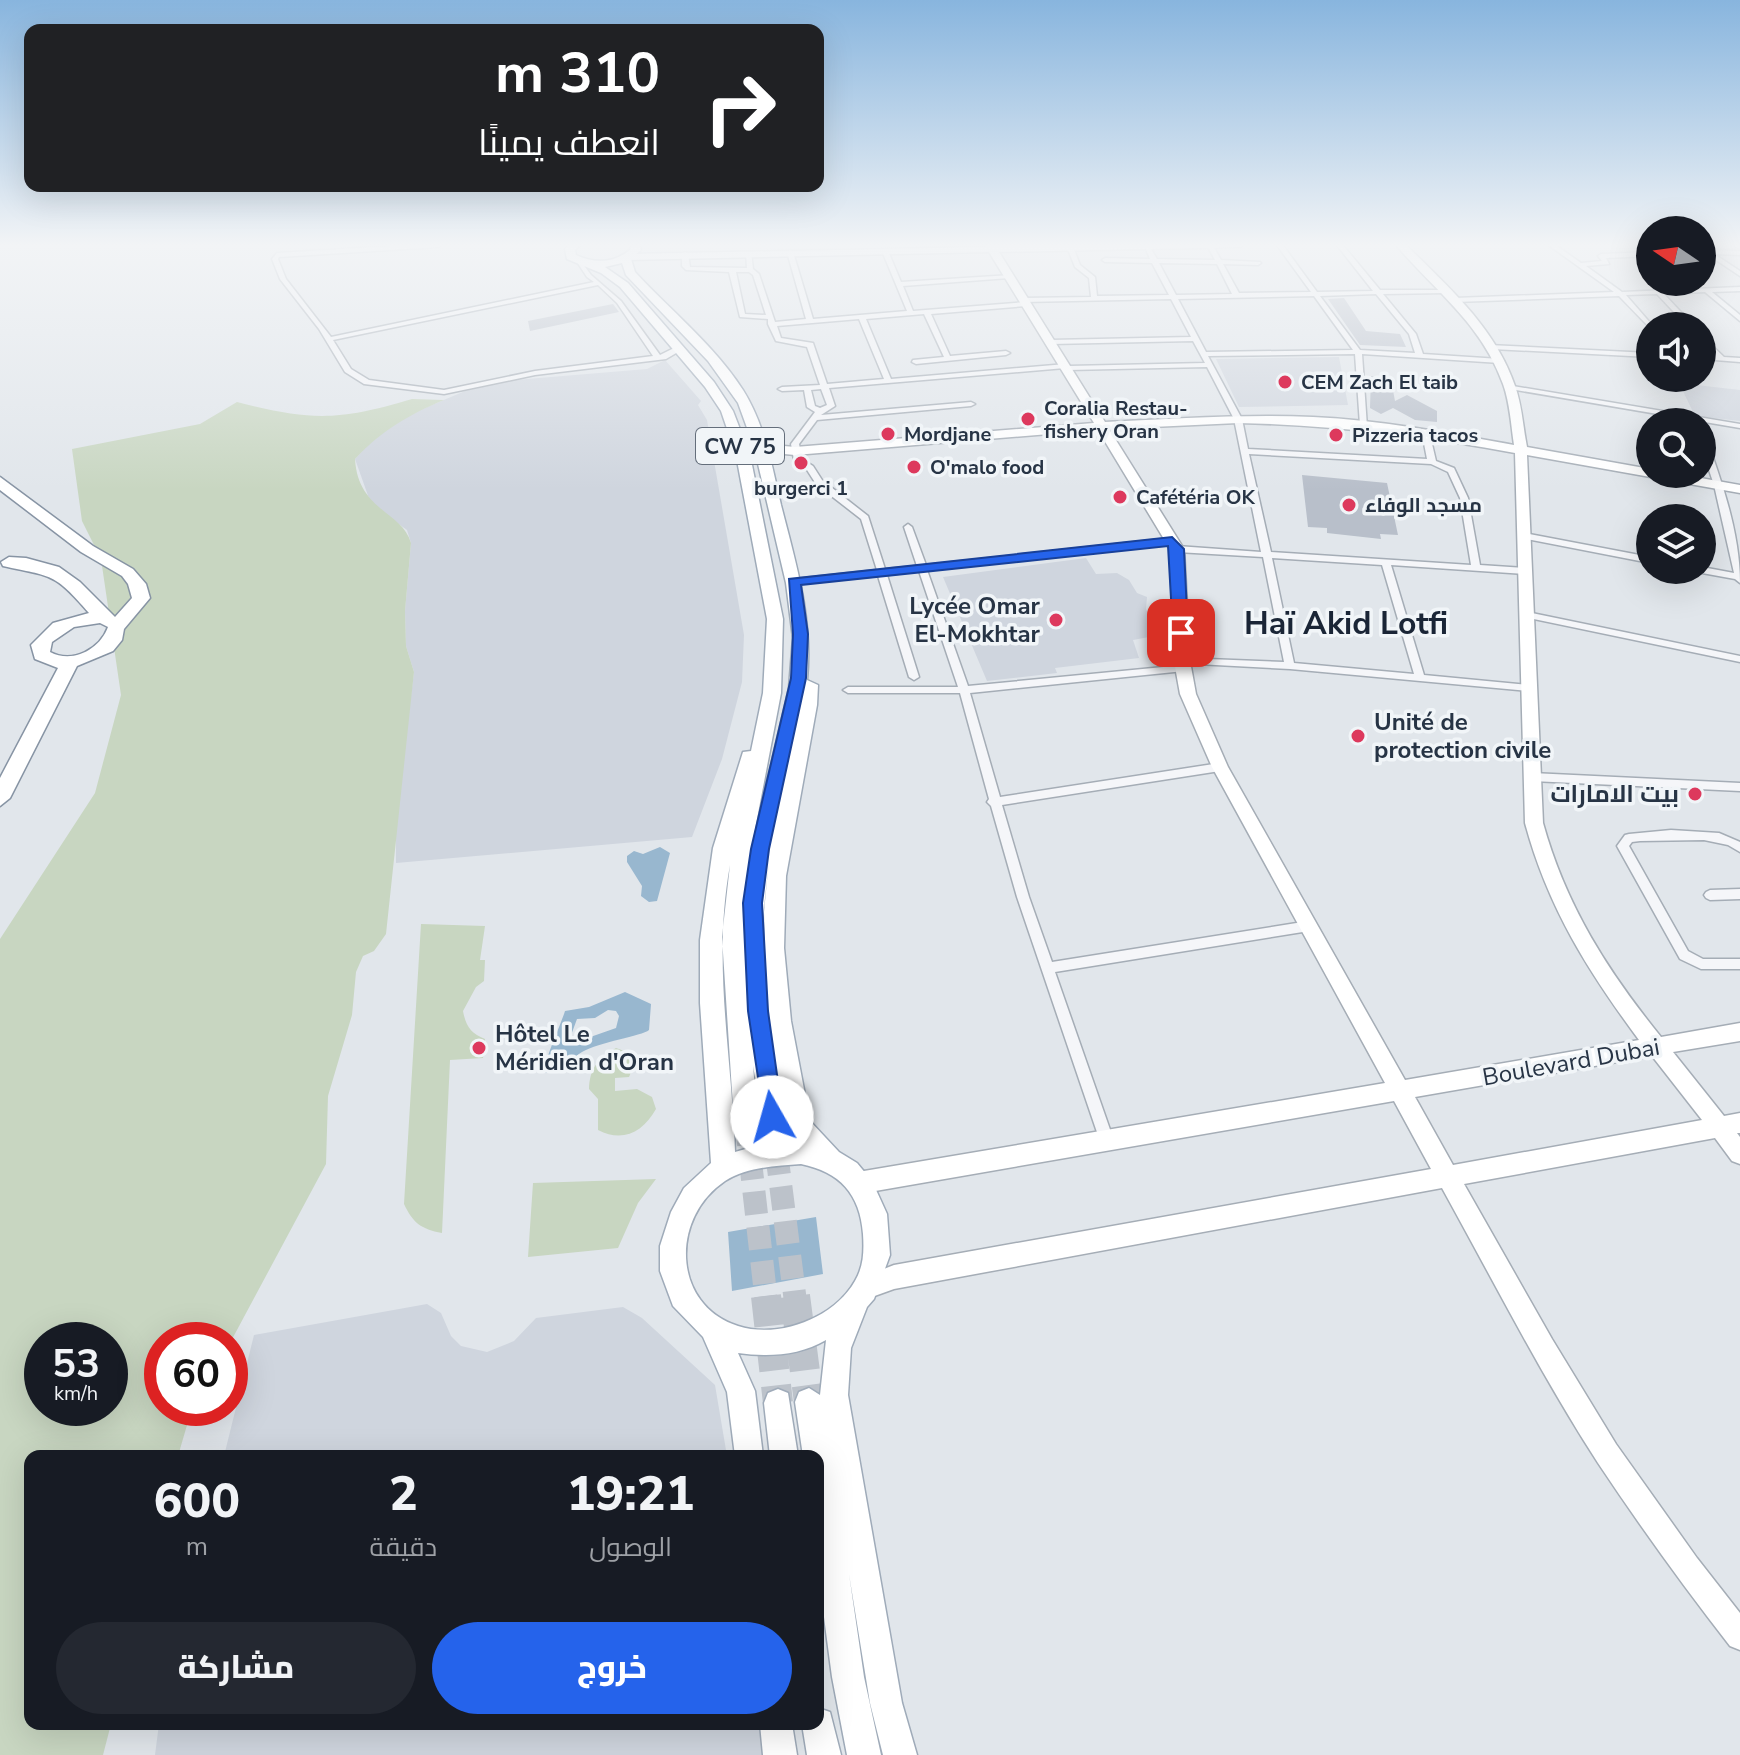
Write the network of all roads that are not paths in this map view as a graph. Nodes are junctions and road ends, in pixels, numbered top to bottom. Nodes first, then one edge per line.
1 (319, 326) edge
2 (392, 326) edge
3 (636, 326) edge
4 (659, 326) edge
5 (678, 326) edge
6 (773, 326) edge
7 (865, 326) edge
8 (933, 326) edge
9 (1040, 326) edge
10 (1188, 326) edge
11 (1338, 326) edge
12 (1406, 326) edge
13 (1475, 326) edge
14 (329, 339) junction
15 (1195, 339) junction
16 (1051, 342) junction
17 (1492, 347) junction
18 (679, 349) junction
19 (1358, 352) junction
20 (1006, 353) dead end
21 (1716, 353) edge
22 (1204, 354) junction
23 (1636, 354) edge
24 (1420, 356) junction
25 (658, 358) junction
26 (1716, 358) edge
27 (948, 359) junction
28 (1722, 359) junction
29 (1740, 360) edge
30 (1500, 361) junction
31 (916, 362) dead end
32 (1209, 365) junction
33 (1067, 367) junction
34 (888, 381) junction
35 (822, 386) junction
36 (1510, 387) junction
37 (807, 388) junction
38 (782, 389) dead end
39 (971, 404) dead end
40 (1636, 409) edge
41 (818, 414) junction
42 (1238, 419) junction
43 (1716, 423) edge
44 (1364, 425) junction
45 (1740, 426) edge
46 (1109, 429) junction
47 (1426, 433) junction
48 (761, 448) junction
49 (1521, 450) junction
50 (1246, 451) junction
51 (797, 455) junction
52 (1432, 462) junction
53 (766, 471) junction
54 (1636, 471) edge
55 (1716, 479) edge
56 (0, 482) edge
57 (1718, 485) junction
58 (1740, 489) edge
59 (908, 527) dead end
60 (1524, 536) junction
61 (1174, 545) junction
62 (1268, 554) junction
63 (1636, 557) edge
64 (1385, 561) junction
65 (9, 562) dead end
66 (1476, 567) junction
67 (924, 569) junction
68 (1525, 571) junction
69 (1716, 573) edge
70 (882, 574) junction
71 (1740, 578) edge
72 (794, 582) junction
73 (82, 594) junction
74 (1527, 615) junction
75 (109, 623) junction
76 (56, 628) junction
77 (801, 634) junction
78 (1740, 659) edge
79 (71, 661) junction
80 (1183, 665) junction
81 (1290, 666) junction
82 (914, 677) dead end
83 (1420, 678) junction
84 (1528, 688) junction
85 (848, 690) dead end
86 (964, 690) junction
87 (772, 693) junction
88 (1220, 767) junction
89 (1532, 777) junction
90 (1740, 787) edge
91 (0, 798) edge
92 (993, 802) junction
93 (1740, 848) edge
94 (1740, 894) edge
95 (1710, 895) dead end
96 (1309, 926) junction
97 (1740, 964) edge
98 (1047, 968) junction
99 (1740, 1032) edge
100 (1658, 1046) junction
101 (1402, 1092) junction
102 (772, 1117) tunnel mouth
103 (746, 1122) tunnel mouth
104 (1730, 1124) edge
105 (1107, 1141) junction
106 (1740, 1154) edge
107 (828, 1156) junction
108 (723, 1168) junction
109 (1448, 1175) junction
110 (858, 1183) junction
111 (863, 1295) junction
112 (714, 1332) junction
113 (809, 1402) tunnel mouth
114 (778, 1403) tunnel mouth
115 (748, 1450) edge
116 (783, 1450) edge
117 (816, 1450) edge
118 (824, 1506) edge
119 (1740, 1636) edge
120 (777, 1730) edge
121 (819, 1730) edge
122 (780, 1755) edge
123 (824, 1755) edge
124 (864, 1755) edge
125 (900, 1755) edge

1 - 14 street
2 - 14 street
3 - 25 street
4 - 18 main road, CW 75
5 - 48 main road, CW 75
6 - 35 street
7 - 34 street
8 - 27 street
9 - 16 main road
10 - 15 street
11 - 19 street
12 - 24 street
13 - 17 main road
14 - 25 street
15 - 16 street
15 - 22 street
16 - 33 main road
17 - 23 street
17 - 30 main road
18 - 25 street
18 - 87 main road, CW 75
19 - 22 street
19 - 24 street
19 - 44 street
20 - 27 street
21 - 28 street
22 - 32 street
24 - 30 street
26 - 28 street
27 - 31 street
28 - 29 street
30 - 36 main road
32 - 33 street
32 - 42 street
33 - 34 street
33 - 46 main road
34 - 35 street
35 - 37 street
35 - 41 street
36 - 40 street
36 - 49 main road
37 - 38 street
37 - 41 street
39 - 41 street
41 - 51 street
42 - 44 main road
42 - 46 main road
42 - 50 street
43 - 45 street
44 - 47 main road
46 - 51 main road
46 - 61 main road
47 - 49 main road
47 - 52 street
48 - 51 main road
48 - 53 main road, CW 75
49 - 54 main road
49 - 60 main road
50 - 52 street
50 - 62 street
51 - 53 main road
51 - 70 street
52 - 66 street
53 - 72 main road, CW 75
55 - 57 street
56 - 75 highway
57 - 58 main road
57 - 71 street
59 - 67 street
60 - 63 street
60 - 68 main road
61 - 62 street
61 - 67 street
61 - 80 main road
62 - 64 street
62 - 81 street
64 - 66 street
64 - 83 street
65 - 73 highway
66 - 68 street
67 - 70 street
67 - 86 street
68 - 74 main road
69 - 71 street
70 - 72 street
70 - 82 street
72 - 77 main road, CW 75
73 - 75 highway
73 - 76 highway
74 - 78 street
74 - 84 main road
75 - 76 highway
75 - 79 highway
76 - 79 highway
77 - 102 main road, CW 75
77 - 107 main road
79 - 91 highway
80 - 81 street
80 - 86 street
80 - 88 main road
81 - 83 street
83 - 84 street
84 - 89 main road
85 - 86 street
86 - 92 street
87 - 103 main road, CW 75
87 - 108 main road
88 - 92 street
88 - 96 main road
89 - 90 street
89 - 100 main road
92 - 98 street
93 - 97 street
94 - 95 street
96 - 98 street
96 - 101 main road
98 - 105 street
99 - 100 main road, Boulevard Dubai
100 - 101 main road, Boulevard Dubai
100 - 104 main road
101 - 105 main road, Boulevard Dubai
101 - 109 main road
104 - 106 main road
104 - 109 main road
105 - 110 main road, Boulevard Dubai
107 - 108 main road
107 - 110 main road
108 - 112 main road
109 - 111 main road
109 - 119 main road
110 - 111 main road
111 - 112 main road
111 - 125 main road
112 - 115 main road
113 - 117 main road
114 - 116 main road
118 - 124 main road
120 - 122 main road
121 - 123 main road

